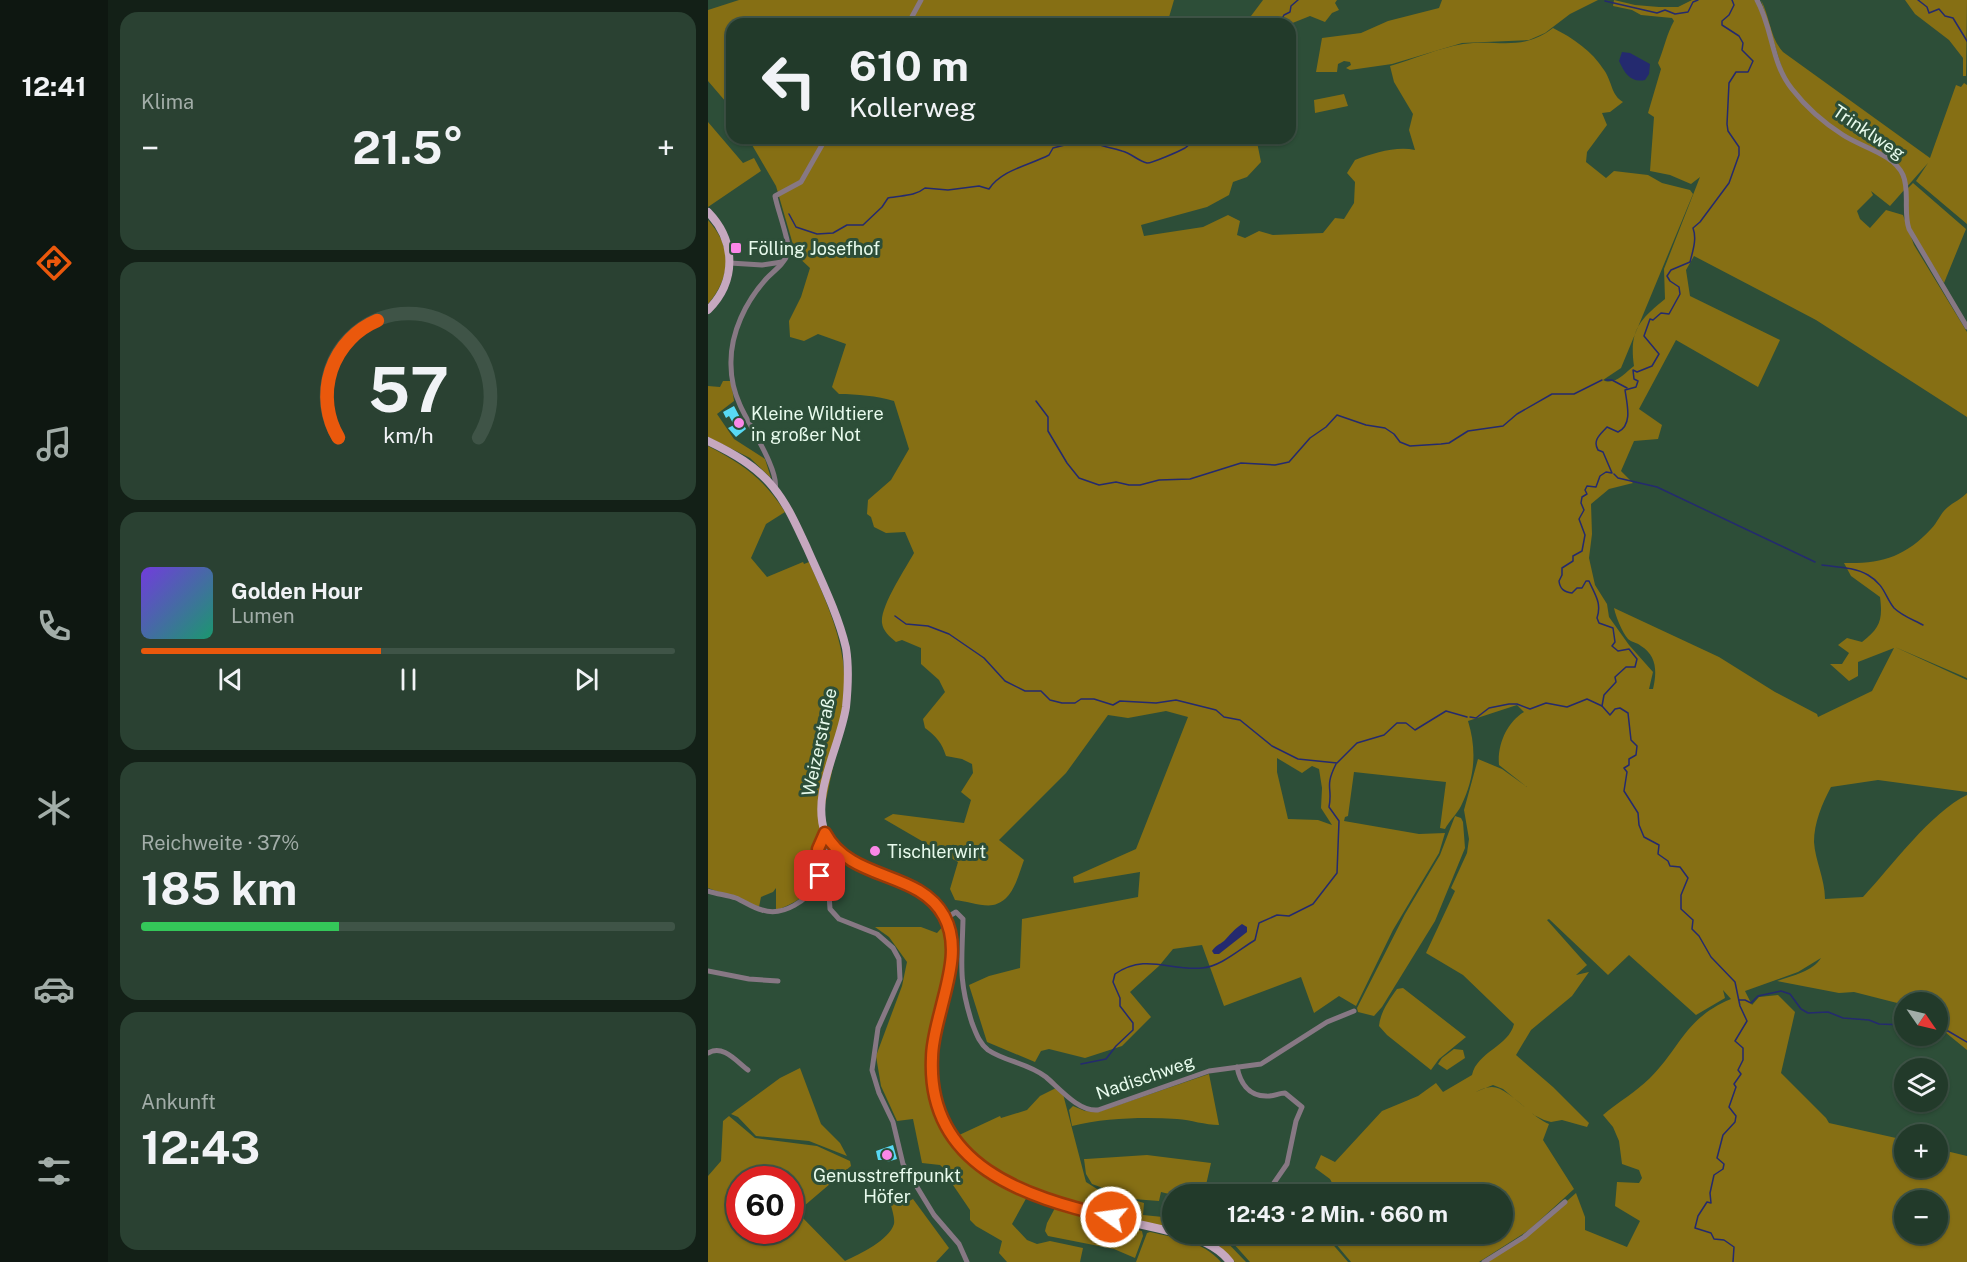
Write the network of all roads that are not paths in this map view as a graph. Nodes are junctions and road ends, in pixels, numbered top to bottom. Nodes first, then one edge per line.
1 (921, 0) edge
2 (1758, 0) edge
3 (911, 18) edge
4 (823, 144) edge
5 (708, 212) edge
6 (730, 262) junction
7 (782, 262) junction
8 (708, 310) edge
9 (1967, 327) edge
10 (708, 441) edge
11 (775, 489) junction
12 (825, 833) junction
13 (708, 892) edge
14 (946, 918) junction
15 (708, 971) edge
16 (778, 981) dead end
17 (1354, 1011) dead end
18 (708, 1053) edge
19 (1237, 1067) junction
20 (748, 1070) dead end
21 (1273, 1184) edge
22 (1564, 1202) dead end
23 (1162, 1229) edge
24 (1208, 1244) edge
25 (967, 1262) edge
26 (1230, 1262) edge
27 (1484, 1262) edge

1 - 3 street
2 - 9 street, Trinklweg
4 - 7 street
5 - 6 main road
6 - 7 street
6 - 8 main road
7 - 11 street
10 - 11 main road, Weizerstraße
11 - 12 main road, Weizerstraße
12 - 13 street
12 - 14 main road
12 - 25 street
14 - 19 street, Nadischweg
14 - 23 main road
15 - 16 street
17 - 19 street, Nadischweg
18 - 20 street
19 - 21 street
22 - 27 street
24 - 26 main road

